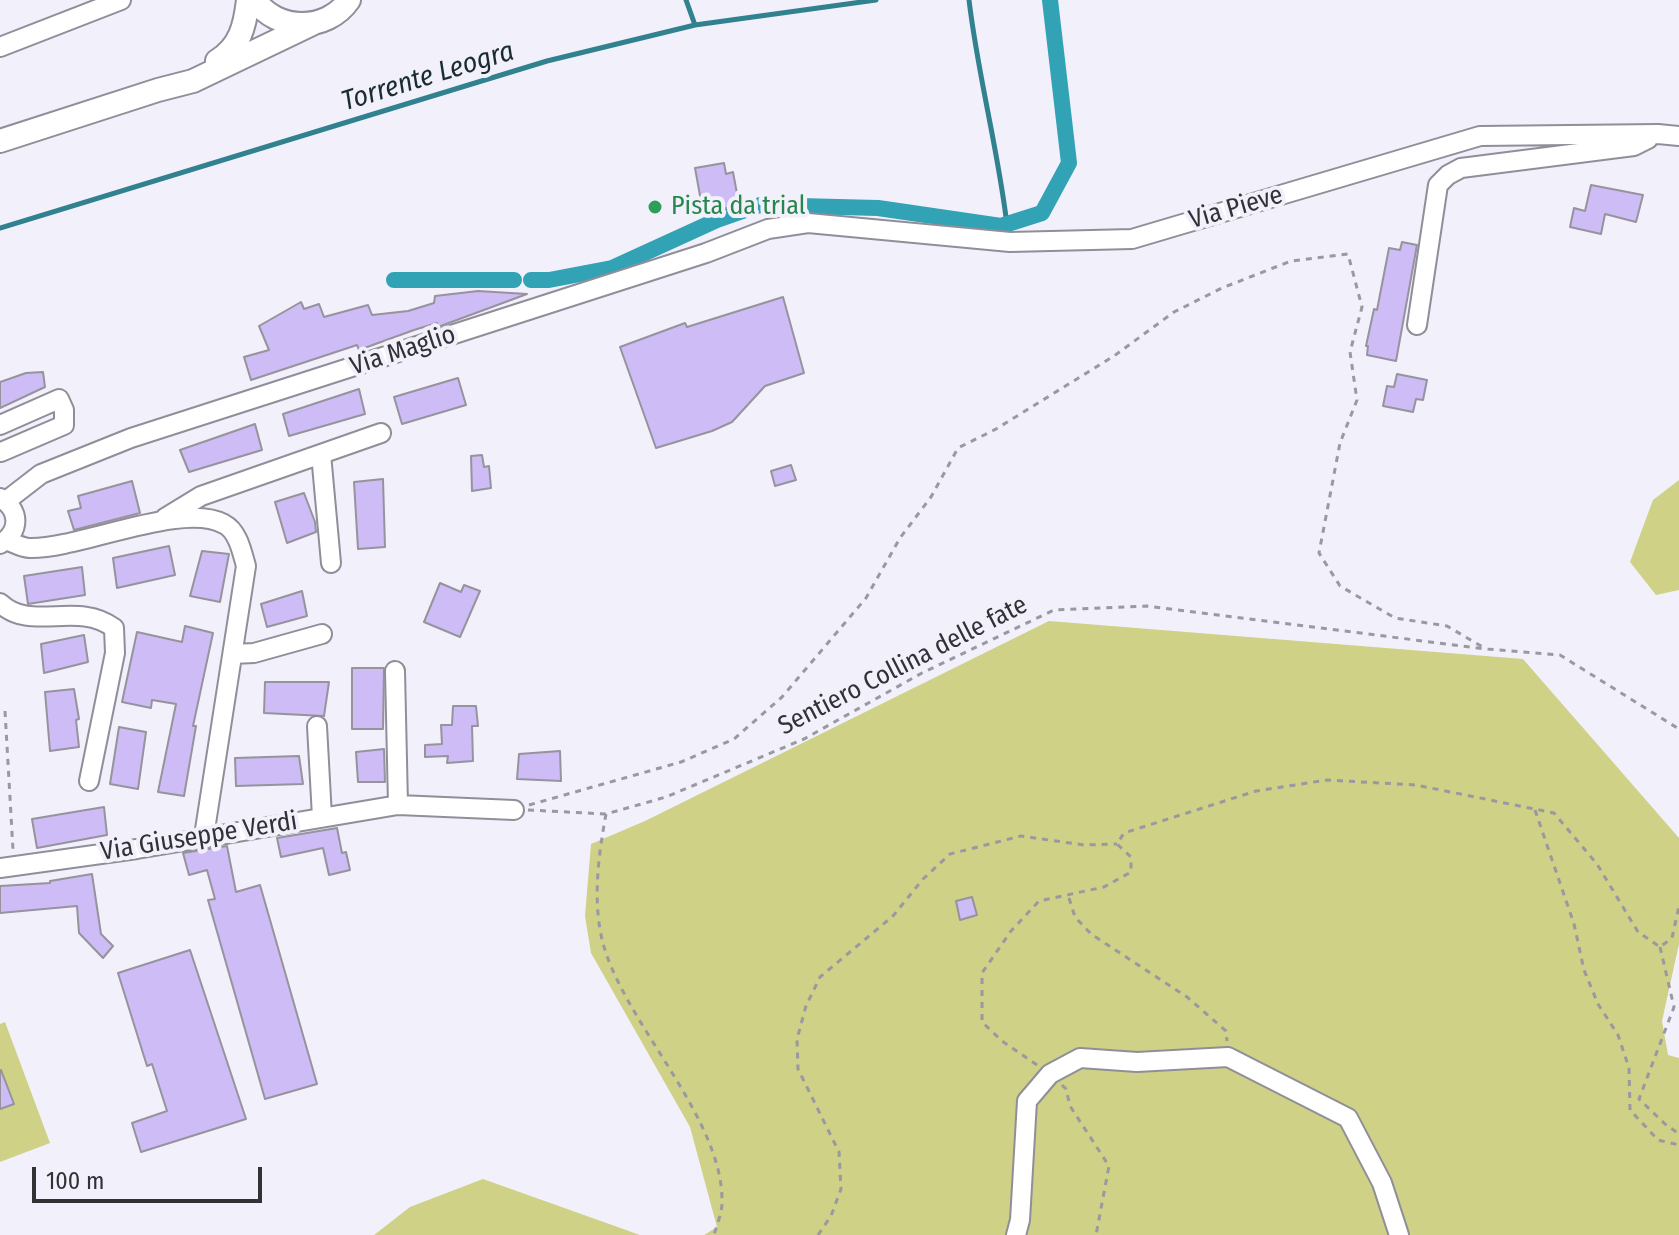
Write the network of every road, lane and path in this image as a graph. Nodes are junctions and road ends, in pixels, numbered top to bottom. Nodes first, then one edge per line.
1 (248, 0) edge
2 (255, 0) edge
3 (349, 0) edge
4 (114, 3) edge
5 (312, 24) junction
6 (0, 47) edge
7 (158, 90) junction
8 (1658, 134) junction
9 (1679, 136) edge
10 (0, 141) edge
11 (808, 223) joint
12 (1417, 325) dead end
13 (0, 425) edge
14 (381, 433) dead end
15 (1, 452) edge
16 (321, 454) junction
17 (3, 500) edge
18 (153, 524) junction
19 (3, 542) edge
20 (331, 563) dead end
21 (0, 603) edge
22 (322, 634) dead end
23 (1486, 649) junction
24 (233, 654) junction
25 (395, 671) dead end
26 (5, 711) dead end
27 (317, 726) dead end
28 (1679, 729) edge
29 (89, 781) dead end
30 (398, 805) junction
31 (514, 810) junction
32 (1535, 810) junction
33 (606, 814) junction
34 (322, 817) junction
35 (204, 836) junction
36 (1117, 844) junction
37 (7, 867) edge
38 (1068, 897) junction
39 (1679, 906) edge
40 (1660, 947) junction
41 (1228, 1057) junction
42 (1050, 1074) junction
43 (1679, 1134) edge
44 (1679, 1145) edge
45 (714, 1235) edge
46 (818, 1235) edge
47 (1016, 1235) edge
48 (1096, 1235) edge
49 (1399, 1235) edge

1 - 7 main road
2 - 5 main road
3 - 5 main road
4 - 6 street
5 - 7 main road
7 - 10 main road
8 - 9 street, Via Pieve
8 - 11 street, Via Pieve
8 - 12 street, Via Pieve
11 - 17 street, Via Maglio
13 - 15 street
14 - 16 street
16 - 18 street
16 - 20 street
17 - 19 street
18 - 19 street
18 - 24 street
21 - 29 street
22 - 24 street
23 - 28 path, Sentiero Collina delle fate
23 - 31 path
23 - 33 path, Sentiero Collina delle fate
24 - 35 street
25 - 30 street
26 - 37 path
27 - 34 street
30 - 31 street, Via Giuseppe Verdi
30 - 34 street, Via Giuseppe Verdi
31 - 33 path, Sentiero Collina delle fate
32 - 36 path
32 - 40 path
32 - 44 path
33 - 45 path
34 - 35 street, Via Giuseppe Verdi
35 - 37 street, Via Giuseppe Verdi
36 - 38 path
36 - 46 path
38 - 41 path
38 - 42 path
39 - 40 path
40 - 43 path
41 - 42 street
41 - 49 street
42 - 47 street
42 - 48 path

